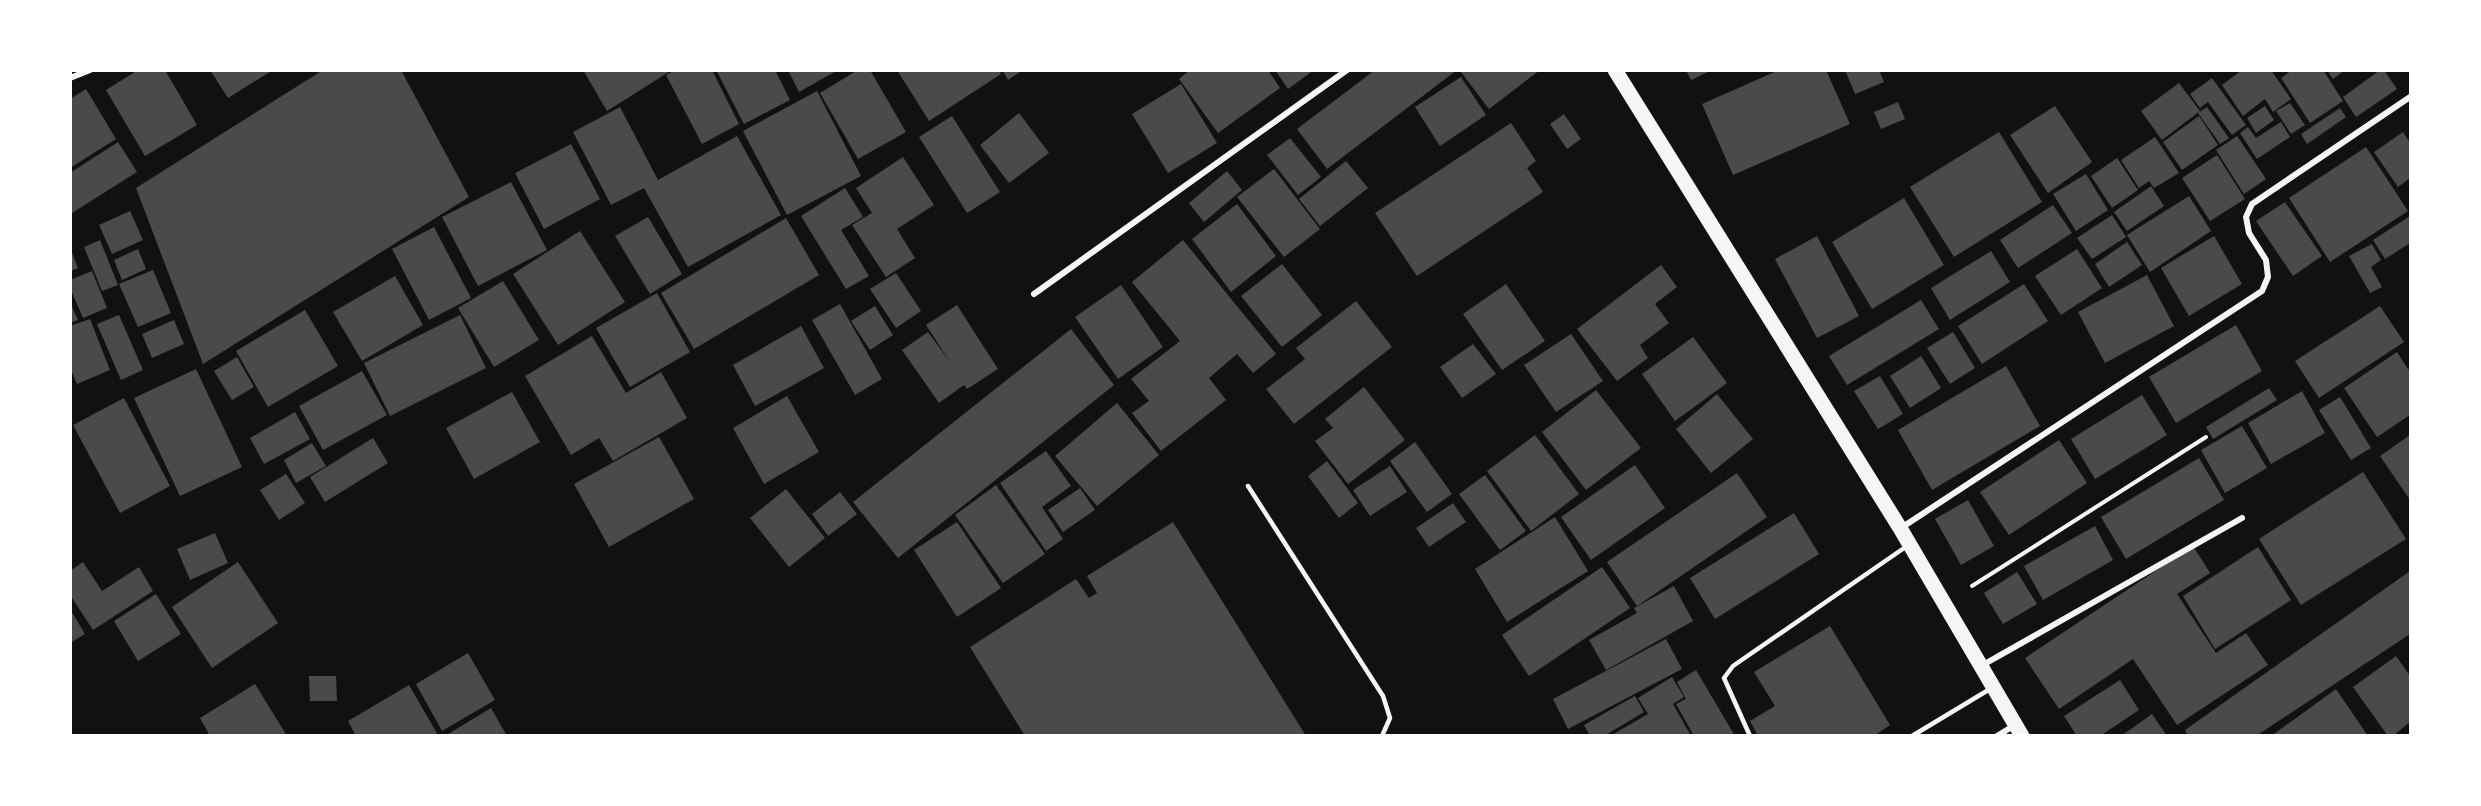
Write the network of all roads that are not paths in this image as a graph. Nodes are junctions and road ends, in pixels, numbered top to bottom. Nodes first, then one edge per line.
1 (90, 70) edge
2 (1347, 70) edge
3 (1615, 70) edge
4 (70, 78) edge
5 (2410, 98) edge
6 (1034, 294) dead end
7 (1248, 486) dead end
8 (2242, 518) dead end
9 (1900, 528) junction
10 (1910, 544) junction
11 (1980, 666) junction
12 (1993, 687) junction
13 (2019, 730) edge
14 (1382, 735) edge
15 (1750, 735) edge
16 (1912, 735) edge
17 (1998, 735) edge

1 - 4 street
2 - 6 street
3 - 9 main road
5 - 9 street
7 - 14 lane
8 - 11 street
9 - 10 main road
10 - 11 main road
10 - 15 lane
11 - 12 main road
12 - 13 main road
12 - 16 lane
13 - 17 street

